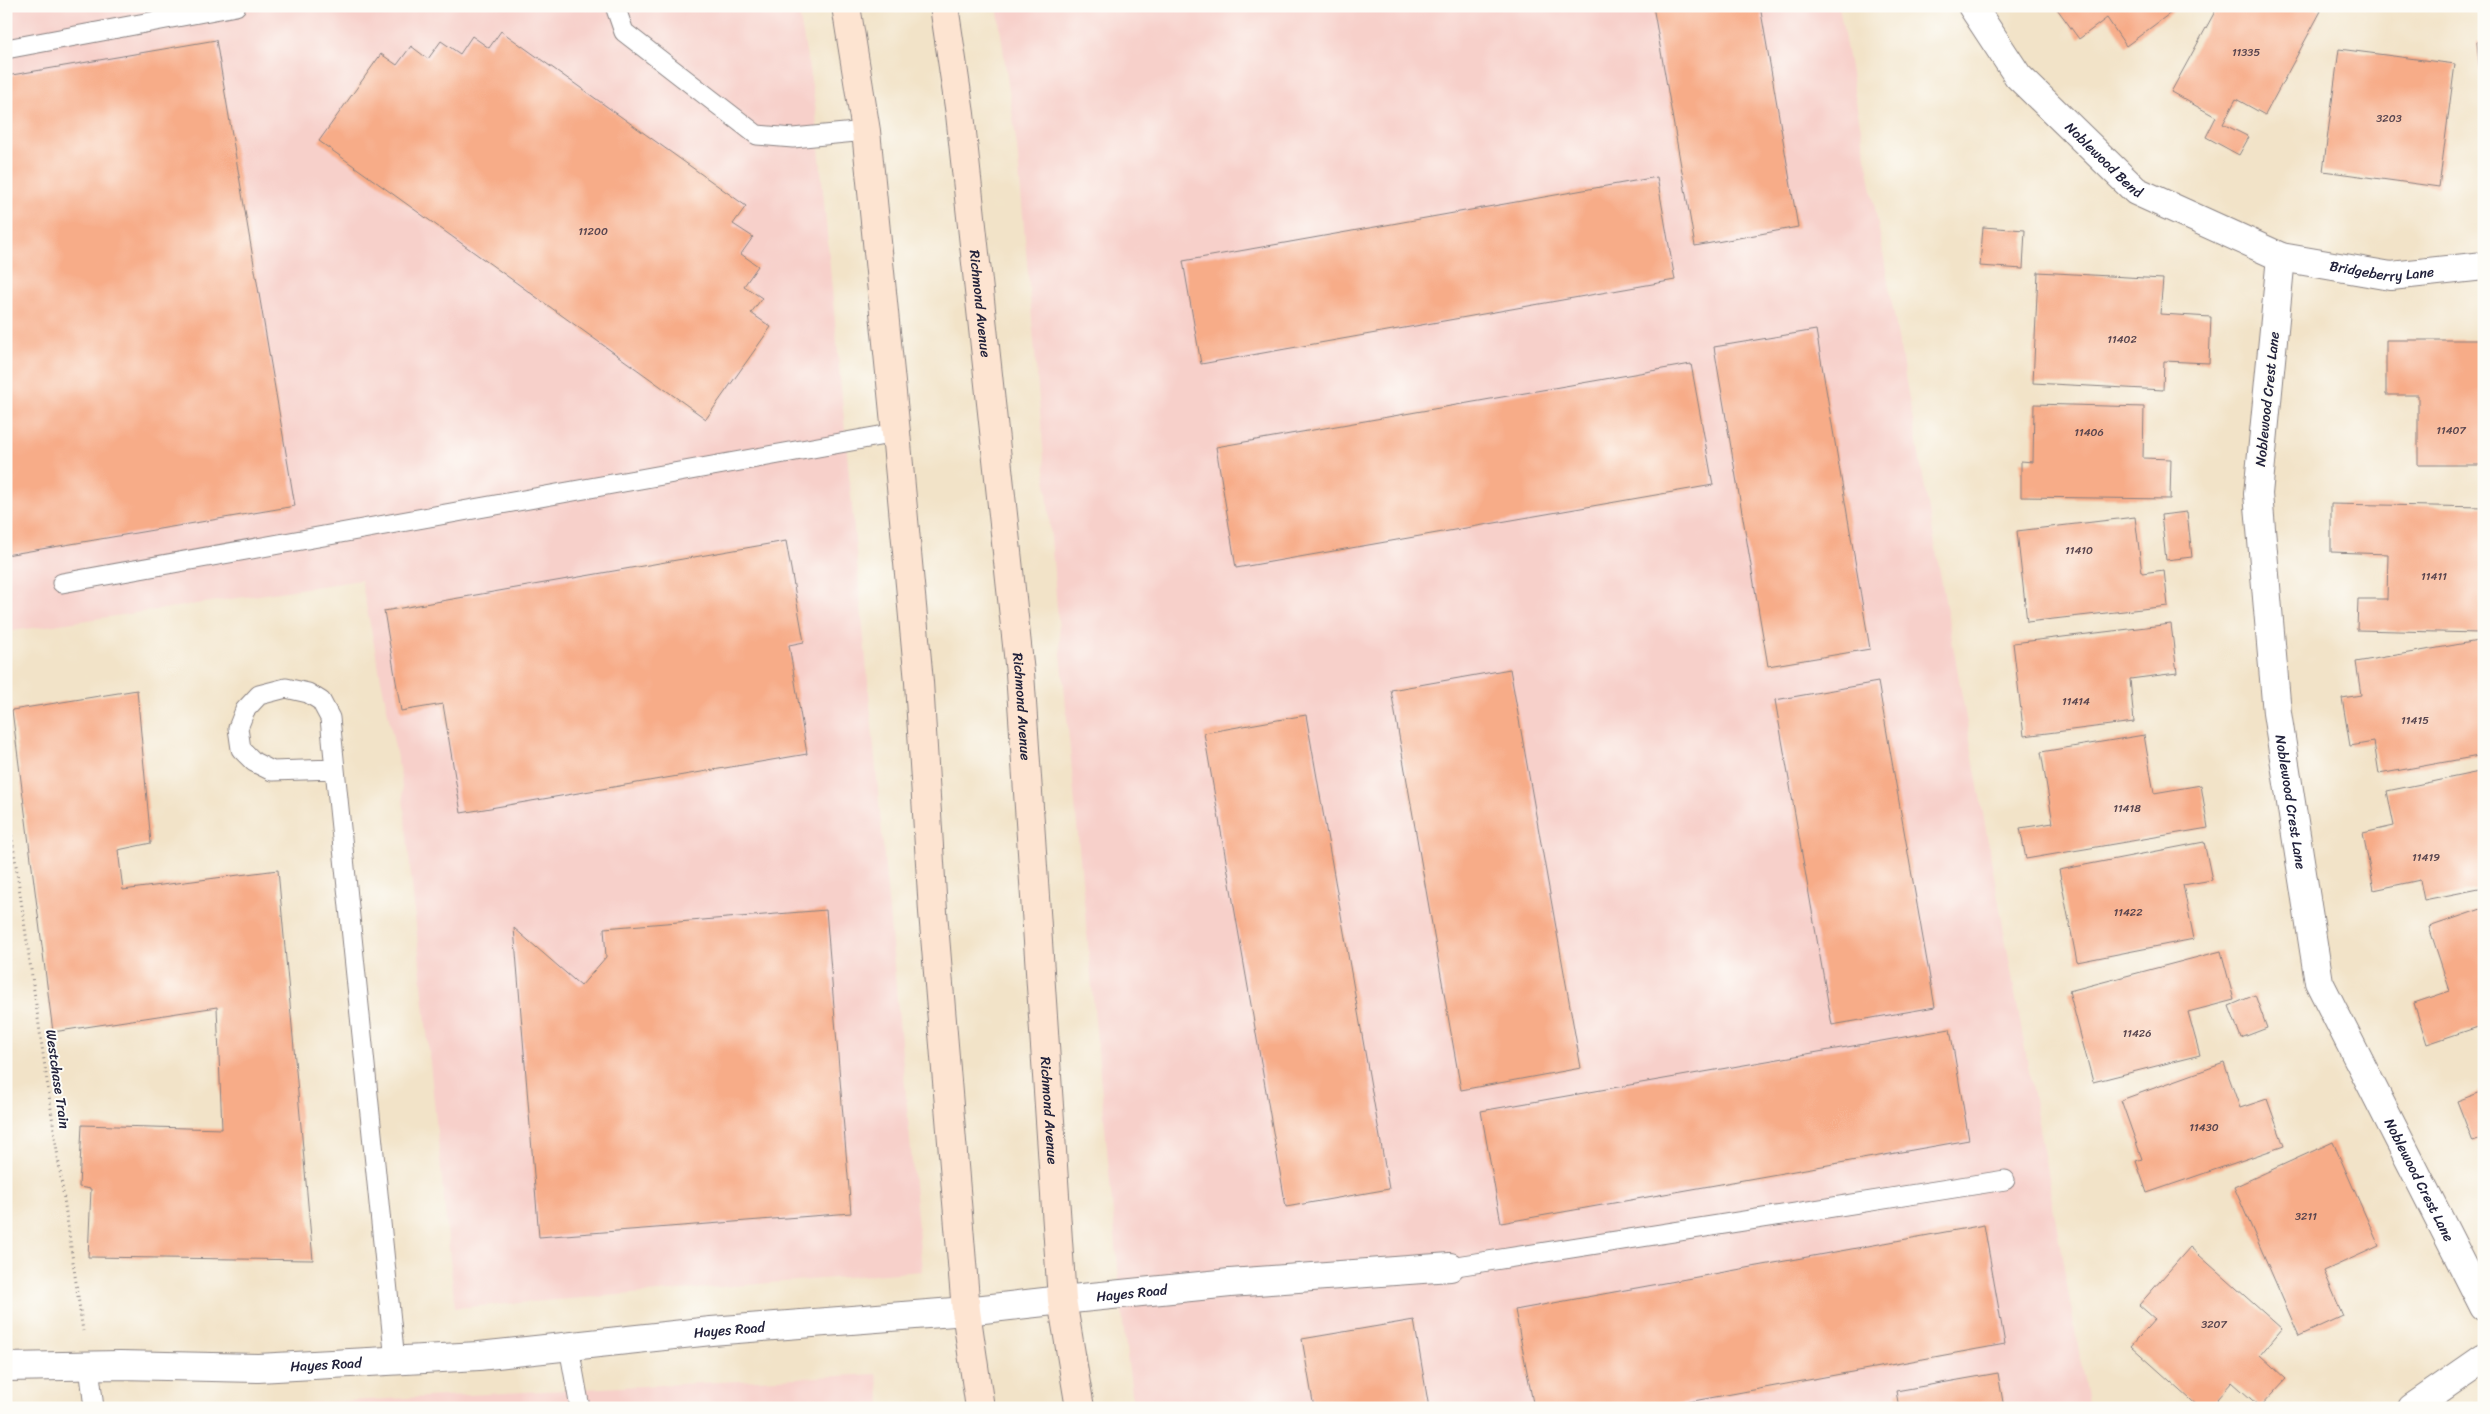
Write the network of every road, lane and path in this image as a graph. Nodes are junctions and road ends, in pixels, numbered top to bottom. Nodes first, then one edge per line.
1 (236, 6) edge
2 (615, 6) edge
3 (846, 6) edge
4 (944, 6) edge
5 (1972, 6) edge
6 (6, 49) edge
7 (866, 131) junction
8 (2281, 258) junction
9 (2484, 266) edge
10 (896, 433) junction
11 (62, 583) dead end
12 (335, 770) junction
13 (6, 796) edge
14 (2005, 1180) dead end
15 (1450, 1267) joint
16 (1062, 1300) junction
17 (2484, 1307) edge
18 (966, 1311) junction
19 (570, 1347) junction
20 (2484, 1358) edge
21 (395, 1361) junction
22 (89, 1366) junction
23 (6, 1368) edge
24 (94, 1408) edge
25 (580, 1408) edge
26 (980, 1408) edge
27 (1080, 1408) edge
28 (2412, 1408) edge

1 - 6 lane
2 - 7 lane
3 - 7 main road
4 - 16 main road, Richmond Avenue
5 - 8 street, Noblewood Bend
7 - 10 main road
8 - 9 street, Bridgeberry Lane
8 - 17 street, Noblewood Crest Lane
10 - 11 lane
10 - 18 main road
12 - 12 lane
12 - 21 lane
13 - 22 path, Westchase Train
14 - 15 lane
15 - 16 street, Hayes Road
16 - 18 street, Hayes Road
16 - 27 main road, Richmond Avenue
18 - 19 street, Hayes Road
18 - 26 main road
19 - 21 street, Hayes Road
19 - 25 lane
20 - 28 street
21 - 22 street, Hayes Road
22 - 23 street, Hayes Road
22 - 24 lane

